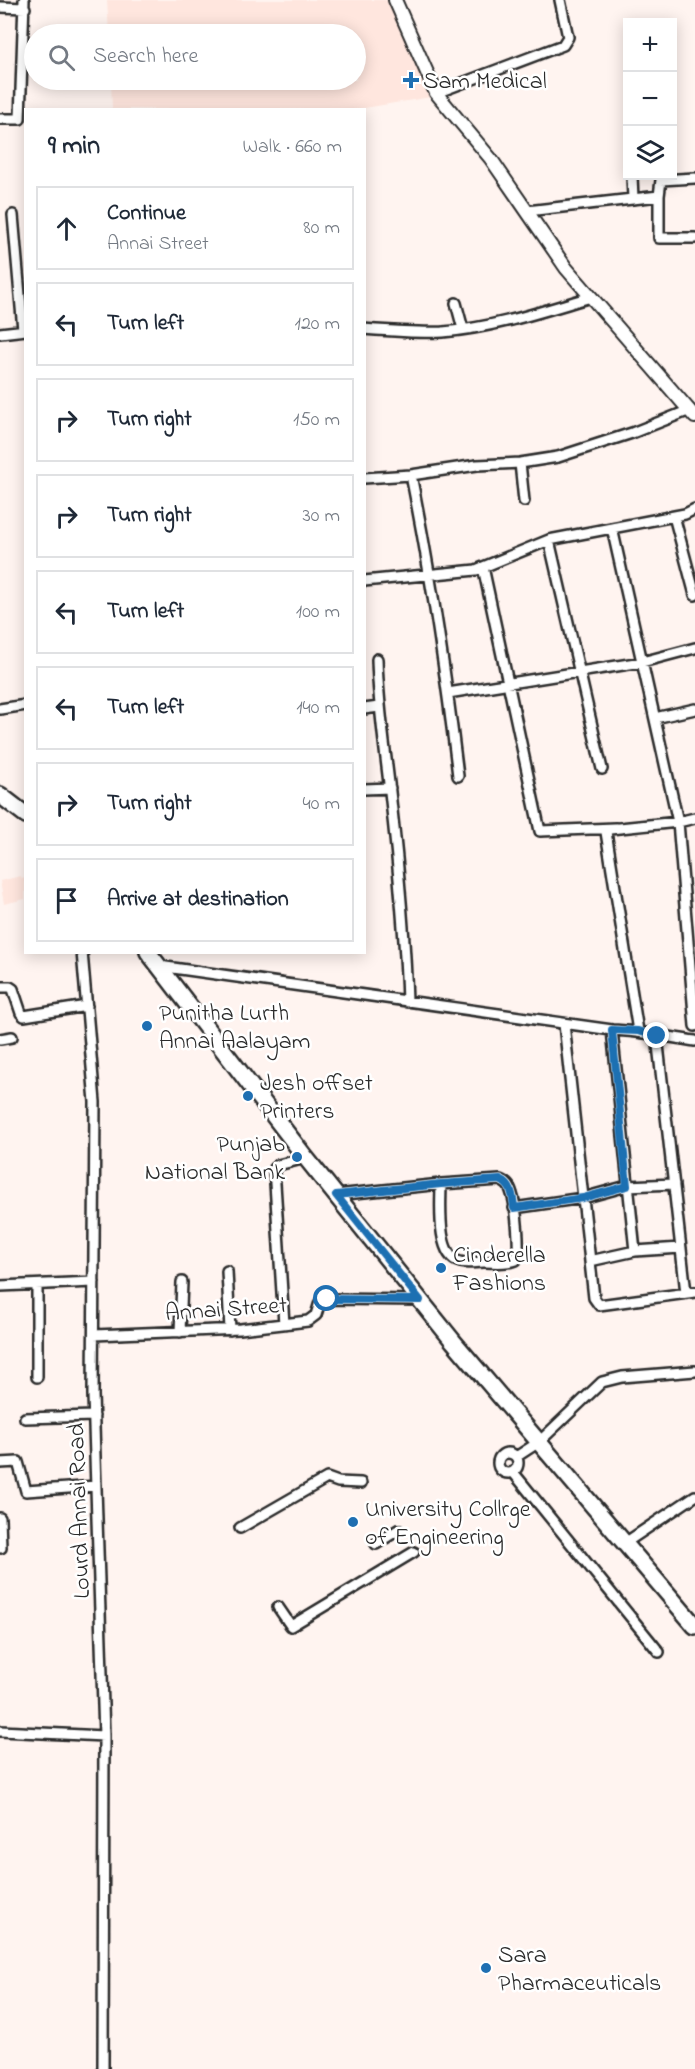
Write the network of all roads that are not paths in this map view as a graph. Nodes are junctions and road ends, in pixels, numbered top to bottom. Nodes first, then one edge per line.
1 (395, 0) edge
2 (560, 0) edge
3 (24, 4) edge
4 (0, 7) edge
5 (436, 93) junction
6 (0, 119) edge
7 (695, 178) edge
8 (632, 180) edge
9 (659, 196) junction
10 (633, 199) junction
11 (527, 211) junction
12 (13, 215) dead end
13 (695, 238) edge
14 (591, 297) junction
15 (456, 303) dead end
16 (366, 329) edge
17 (463, 329) junction
18 (24, 330) edge
19 (0, 333) edge
20 (692, 413) edge
21 (520, 464) junction
22 (411, 475) junction
23 (366, 478) edge
24 (524, 501) dead end
25 (695, 509) edge
26 (674, 516) junction
27 (612, 528) junction
28 (549, 540) junction
29 (483, 567) junction
30 (431, 576) junction
31 (366, 581) edge
32 (695, 595) edge
33 (695, 648) edge
34 (377, 659) dead end
35 (642, 662) junction
36 (579, 673) junction
37 (509, 684) junction
38 (448, 693) junction
39 (24, 705) edge
40 (379, 707) junction
41 (366, 708) edge
42 (0, 709) edge
43 (695, 709) edge
44 (656, 718) junction
45 (602, 769) dead end
46 (458, 776) dead end
47 (390, 788) junction
48 (366, 789) edge
49 (0, 795) edge
50 (24, 813) edge
51 (695, 818) edge
52 (678, 822) junction
53 (615, 828) junction
54 (695, 881) edge
55 (684, 885) junction
56 (691, 940) edge
57 (82, 954) edge
58 (150, 954) edge
59 (159, 966) junction
60 (0, 987) edge
61 (407, 1002) junction
62 (87, 1006) junction
63 (564, 1024) junction
64 (695, 1026) edge
65 (612, 1030) junction
66 (638, 1031) junction
67 (12, 1036) dead end
68 (657, 1036) junction
69 (0, 1039) edge
70 (695, 1041) edge
71 (306, 1158) junction
72 (441, 1184) junction
73 (675, 1184) junction
74 (627, 1186) junction
75 (336, 1195) junction
76 (583, 1198) junction
77 (514, 1208) junction
78 (681, 1248) junction
79 (635, 1251) junction
80 (590, 1261) junction
81 (227, 1271) dead end
82 (94, 1282) junction
83 (182, 1282) dead end
84 (37, 1285) junction
85 (0, 1286) edge
86 (691, 1293) edge
87 (420, 1300) junction
88 (284, 1324) junction
89 (230, 1330) junction
90 (180, 1332) junction
91 (94, 1335) junction
92 (695, 1371) edge
93 (37, 1377) dead end
94 (94, 1416) junction
95 (25, 1418) dead end
96 (539, 1442) junction
97 (516, 1457) junction
98 (0, 1463) edge
99 (513, 1472) junction
100 (361, 1483) dead end
101 (96, 1486) junction
102 (695, 1496) edge
103 (0, 1518) edge
104 (240, 1528) dead end
105 (398, 1530) dead end
106 (624, 1543) junction
107 (376, 1544) dead end
108 (1, 1548) edge
109 (414, 1552) dead end
110 (278, 1607) dead end
111 (695, 1626) edge
112 (659, 1652) dead end
113 (0, 1731) edge
114 (104, 1736) junction
115 (103, 2069) edge

1 - 5 street
2 - 5 street
3 - 4 street
3 - 6 street
5 - 11 street
7 - 9 street
8 - 10 street
9 - 10 street
9 - 13 street
10 - 11 street
11 - 14 street
12 - 18 street
14 - 17 street
14 - 20 street
15 - 17 street
16 - 17 street
18 - 19 street
20 - 21 street
21 - 22 street
21 - 24 street
22 - 23 street
22 - 30 street
25 - 26 street
26 - 27 street
26 - 32 street
27 - 28 street
27 - 35 street
28 - 29 street
28 - 36 street
29 - 30 street
29 - 37 street
30 - 31 street
30 - 38 street
33 - 35 street
34 - 40 street
35 - 36 street
35 - 44 street
36 - 37 street
36 - 45 street
37 - 38 street
37 - 53 street
38 - 46 street
39 - 42 street
40 - 41 street
40 - 47 street
43 - 44 street
44 - 52 street
47 - 48 street
47 - 61 street
49 - 50 main road
51 - 52 street
52 - 53 street
52 - 55 street
53 - 66 street
54 - 55 street
55 - 56 street
56 - 64 street
57 - 62 street, Lourd Annai Road
58 - 59 main road
59 - 61 street
59 - 71 main road
60 - 62 street
61 - 63 street
62 - 82 street, Lourd Annai Road
63 - 65 street
63 - 76 street
65 - 66 street
65 - 74 street
66 - 68 street
67 - 69 street
68 - 70 street
68 - 73 street
71 - 75 main road
71 - 88 street
72 - 75 street
72 - 77 street
72 - 77 street
73 - 74 street
73 - 78 street
74 - 76 street
74 - 79 street
75 - 87 main road
76 - 77 street
76 - 80 street
78 - 79 street
78 - 86 street
79 - 80 street
80 - 86 street
81 - 89 street
82 - 84 street
82 - 91 street, Lourd Annai Road
83 - 90 street
84 - 85 street
84 - 93 street
87 - 88 street, Annai Street
87 - 96 main road
88 - 89 street, Annai Street
89 - 90 street, Annai Street
90 - 91 street, Annai Street
91 - 94 street, Lourd Annai Road
92 - 96 street
94 - 95 street
94 - 101 street, Lourd Annai Road
96 - 97 street
96 - 106 main road
97 - 99 street
97 - 99 street
98 - 101 street
99 - 112 street
100 - 104 street
101 - 114 street, Lourd Annai Road
102 - 106 street
103 - 108 street
105 - 107 street
106 - 111 main road
109 - 110 street
113 - 114 street
114 - 115 street, Lourd Annai Road

